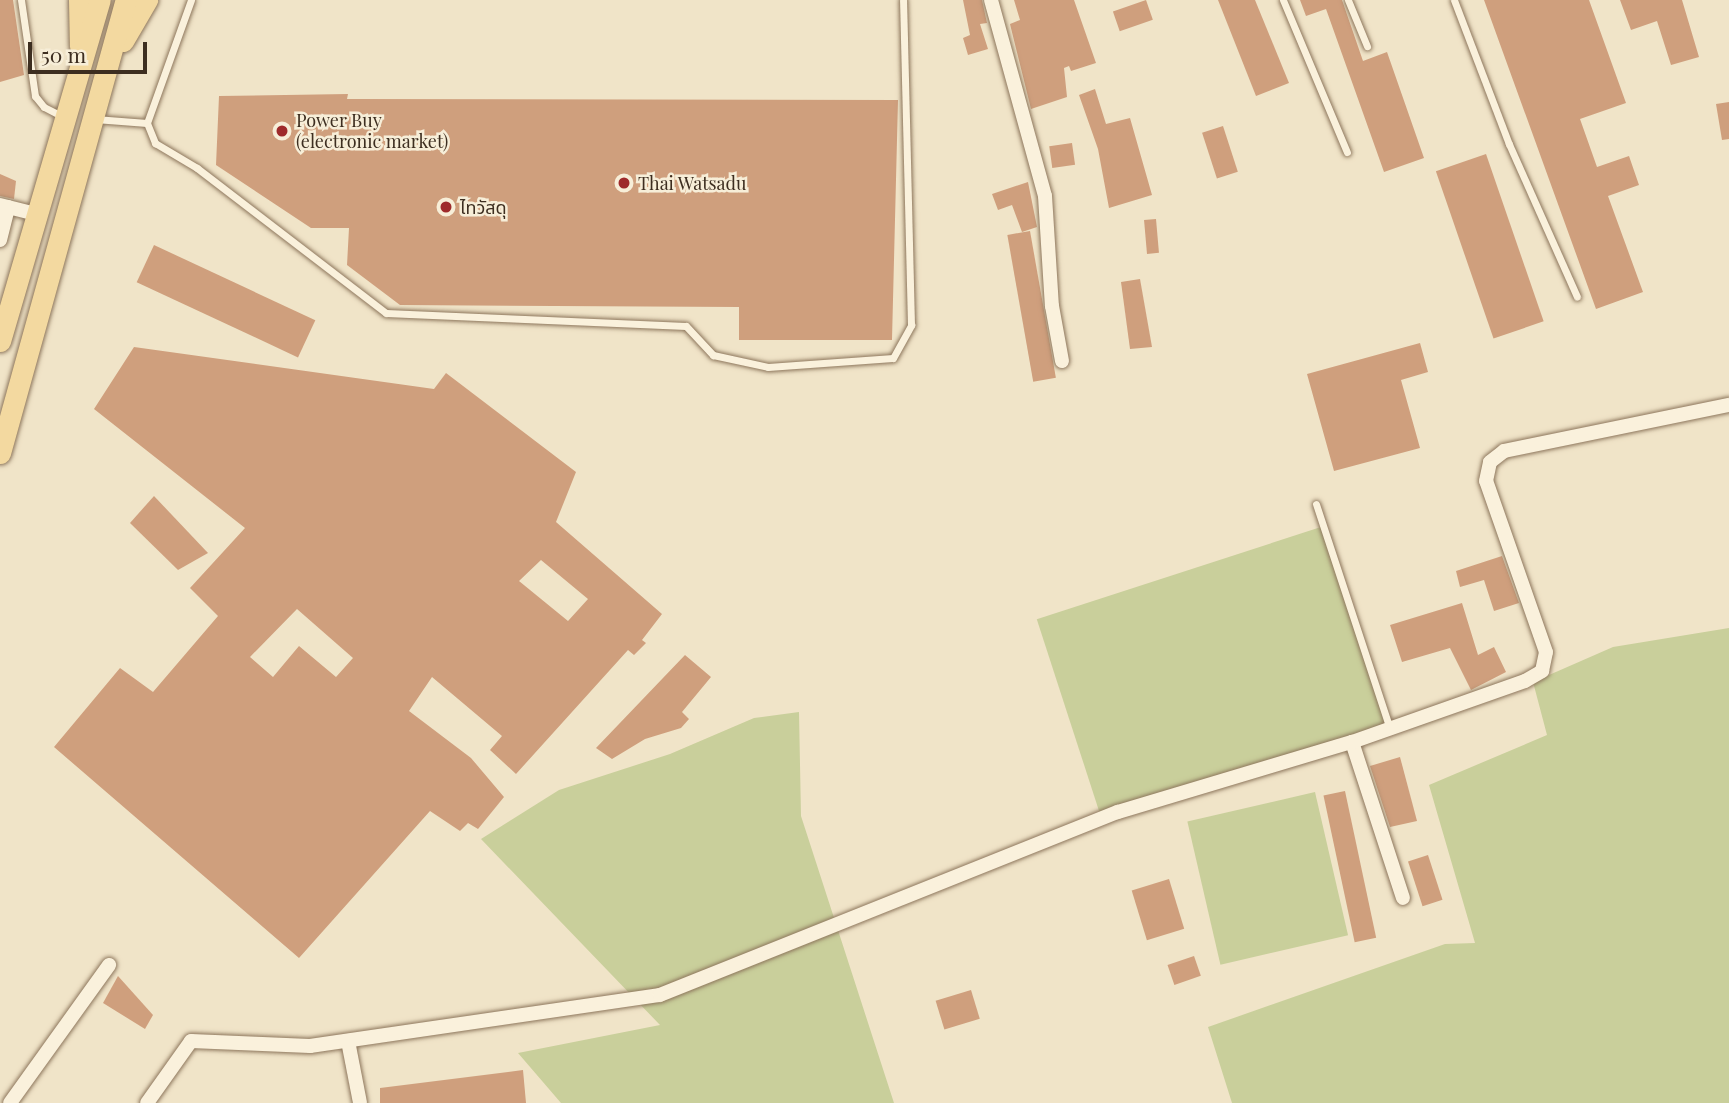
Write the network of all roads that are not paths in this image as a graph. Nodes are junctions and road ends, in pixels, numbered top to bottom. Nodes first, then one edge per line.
1 (21, 0) edge
2 (79, 0) edge
3 (100, 0) edge
4 (126, 0) edge
5 (147, 0) edge
6 (191, 0) edge
7 (903, 0) edge
8 (991, 0) edge
9 (1283, 0) edge
10 (1348, 0) edge
11 (1454, 0) edge
12 (1367, 46) dead end
13 (110, 64) junction
14 (80, 65) junction
15 (65, 118) junction
16 (94, 119) junction
17 (147, 123) junction
18 (1347, 152) dead end
19 (4, 206) edge
20 (36, 214) junction
21 (0, 240) edge
22 (1577, 298) dead end
23 (1, 334) edge
24 (1062, 361) dead end
25 (1729, 405) edge
26 (0, 453) edge
27 (1316, 503) dead end
28 (1390, 729) junction
29 (1352, 742) junction
30 (1403, 898) dead end
31 (109, 965) dead end
32 (348, 1041) junction
33 (10, 1103) edge
34 (147, 1103) edge
35 (360, 1103) edge

1 - 15 lane
2 - 14 main road
3 - 14 main road
4 - 13 main road
5 - 13 main road
6 - 17 lane
7 - 17 lane
8 - 24 street
9 - 18 lane
10 - 12 lane
11 - 22 lane
13 - 16 main road
14 - 15 main road
15 - 20 main road
16 - 17 lane
16 - 26 main road
19 - 20 street
19 - 21 street
20 - 23 main road
25 - 28 street
27 - 28 lane
28 - 29 street
29 - 30 street
29 - 32 street
31 - 33 street
32 - 34 street
32 - 35 street

